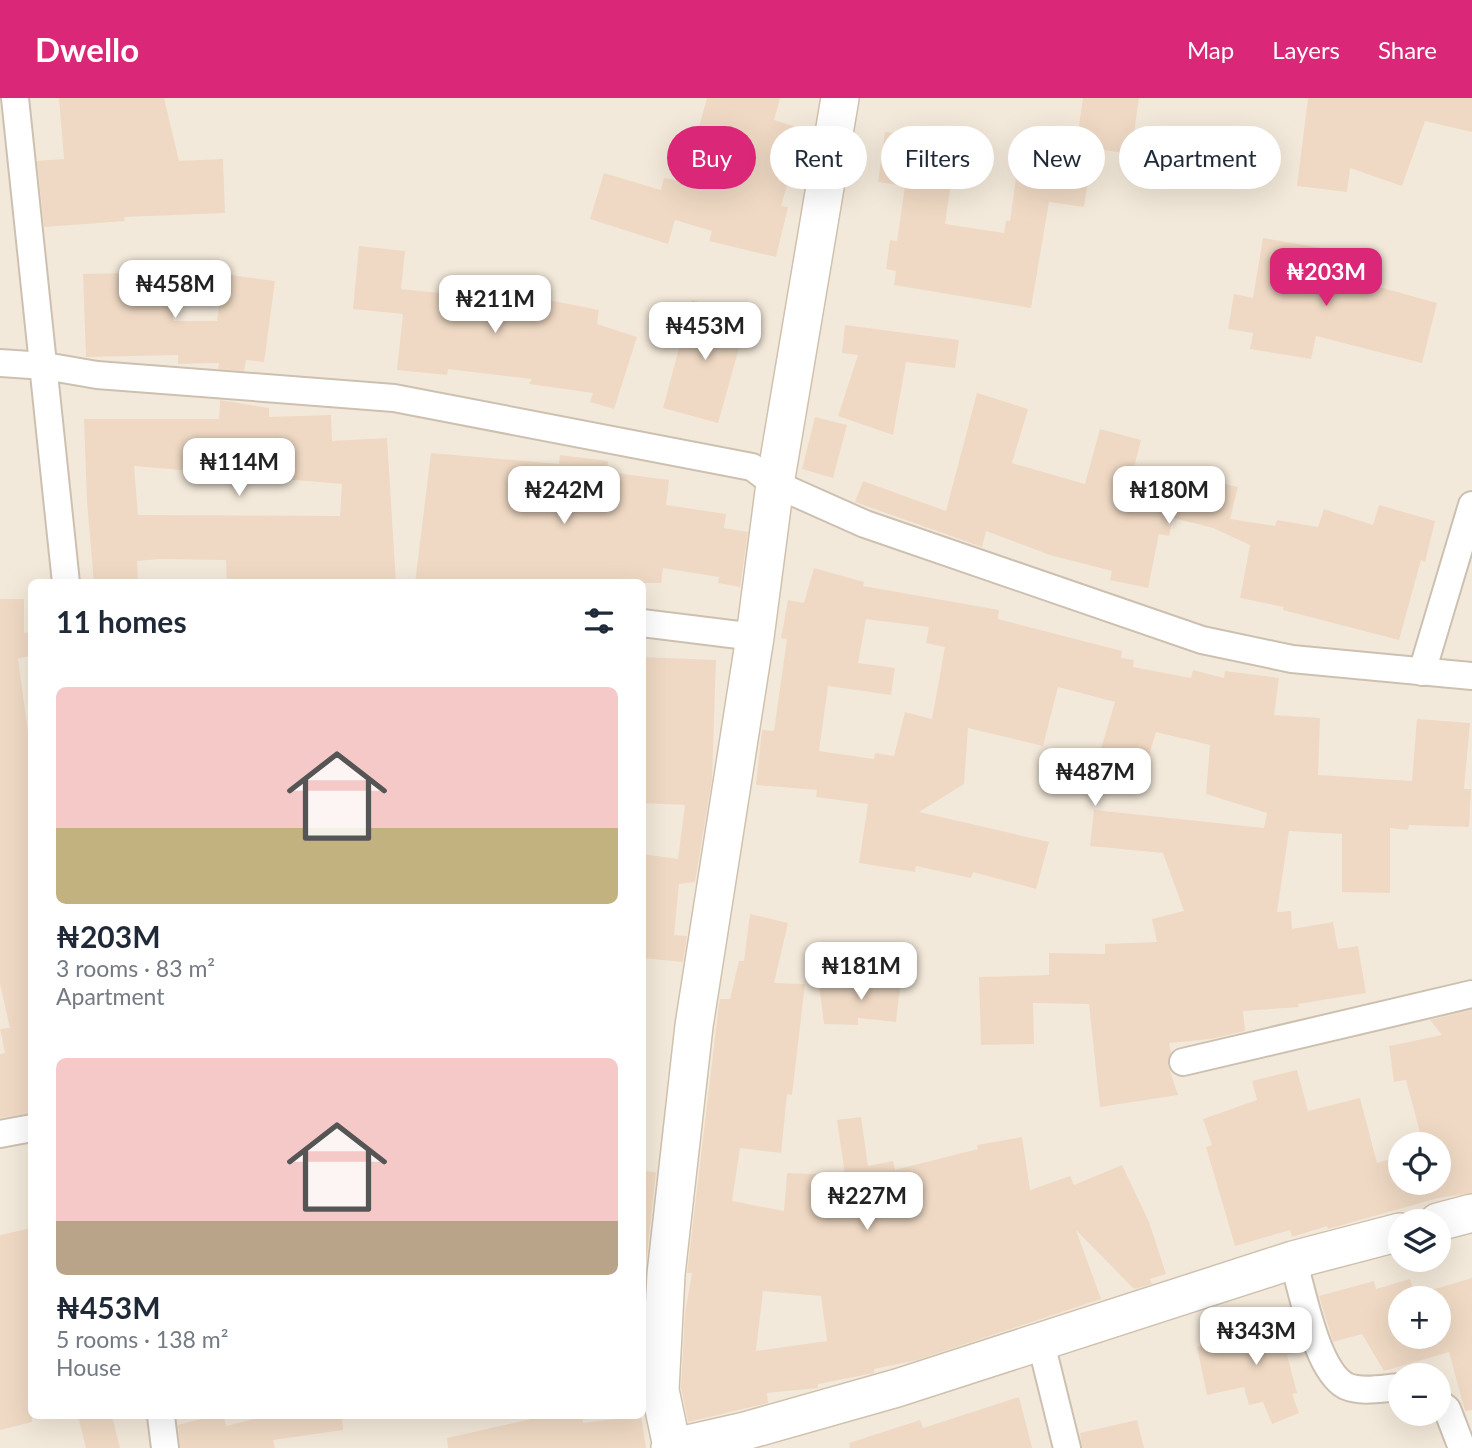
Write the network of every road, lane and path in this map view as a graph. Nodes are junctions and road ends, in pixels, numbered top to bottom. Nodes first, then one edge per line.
1 (15, 98) edge
2 (839, 98) edge
3 (0, 363) edge
4 (45, 366) junction
5 (775, 485) junction
6 (1472, 505) edge
7 (66, 579) edge
8 (646, 623) edge
9 (755, 637) junction
10 (1422, 672) junction
11 (1472, 676) edge
12 (1472, 994) edge
13 (1183, 1062) dead end
14 (28, 1129) edge
15 (0, 1134) edge
16 (1472, 1213) edge
17 (1451, 1219) edge
18 (1388, 1235) edge
19 (1293, 1259) junction
20 (1041, 1343) junction
21 (1388, 1387) edge
22 (161, 1419) edge
23 (1451, 1419) edge
24 (165, 1448) edge
25 (671, 1448) edge
26 (1067, 1448) edge
27 (1462, 1448) edge

1 - 4 street
2 - 5 street
3 - 4 street
4 - 5 street
4 - 7 street
5 - 9 street
5 - 10 street
6 - 10 street
8 - 9 street
9 - 25 street
10 - 11 street
12 - 13 street
14 - 15 street
16 - 17 street
18 - 19 street
19 - 20 street
19 - 21 street
20 - 25 street
20 - 26 street
22 - 24 street
23 - 27 street

